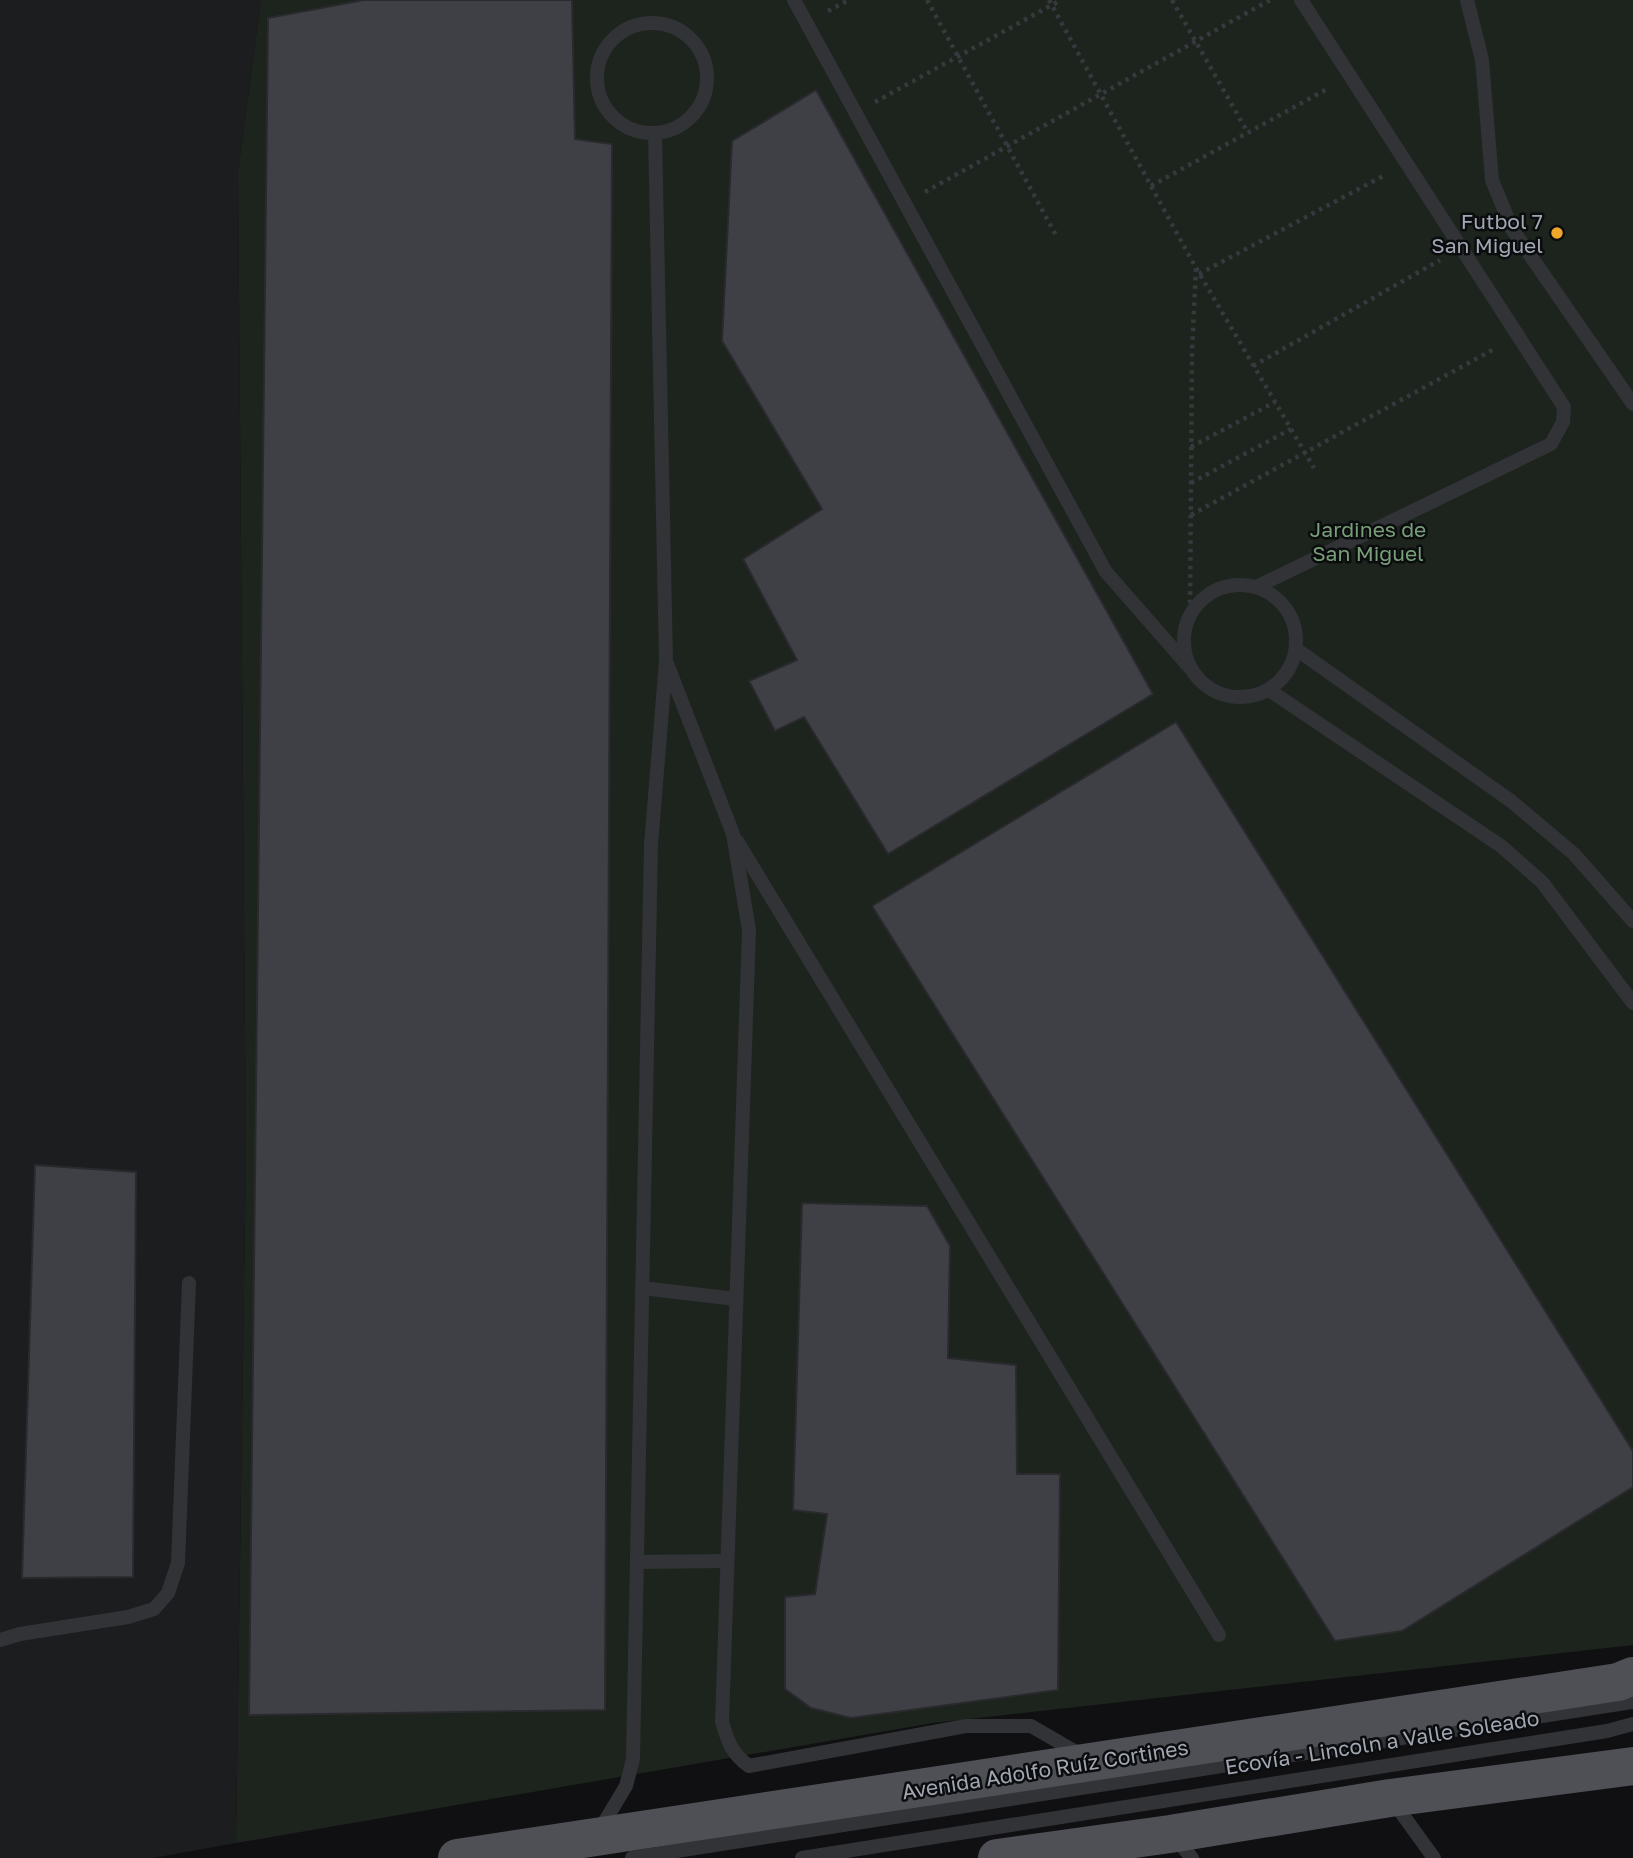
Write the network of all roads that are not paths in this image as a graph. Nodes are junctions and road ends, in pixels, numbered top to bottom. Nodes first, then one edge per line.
1 (794, 0) edge
2 (1301, 0) edge
3 (1467, 0) edge
4 (654, 134) junction
5 (1633, 404) edge
6 (1256, 587) junction
7 (1296, 649) junction
8 (666, 661) junction
9 (1189, 668) junction
10 (1269, 690) junction
11 (733, 834) junction
12 (1633, 920) edge
13 (1633, 1003) edge
14 (189, 1283) dead end
15 (642, 1287) junction
16 (736, 1300) junction
17 (727, 1561) junction
18 (638, 1562) junction
19 (1219, 1635) dead end
20 (0, 1640) edge
21 (1633, 1676) edge
22 (1633, 1702) edge
23 (1633, 1724) edge
24 (1093, 1762) junction
25 (1630, 1769) edge
26 (1390, 1798) junction
27 (595, 1837) junction
28 (1181, 1846) edge
29 (457, 1858) edge
30 (632, 1858) edge
31 (802, 1858) edge
32 (997, 1858) edge
33 (1434, 1858) edge

1 - 9 lane
2 - 6 lane
3 - 5 lane
4 - 4 lane
4 - 8 lane
6 - 7 lane
6 - 9 lane
7 - 10 lane
7 - 12 lane
8 - 11 lane
8 - 15 lane
9 - 10 lane
10 - 13 lane
11 - 16 lane
11 - 19 lane
14 - 20 lane
15 - 16 lane
15 - 18 lane
16 - 17 lane
17 - 18 lane
17 - 24 lane
18 - 27 lane
21 - 24 main road, Avenida Adolfo Ruíz Cortines
22 - 30 lane, Ecovía - Lincoln a Valle Soleado
23 - 31 lane
24 - 27 main road, Avenida Adolfo Ruíz Cortines
25 - 26 main road
26 - 28 main road
26 - 33 lane
27 - 29 main road, Avenida Adolfo Ruíz Cortines
28 - 32 main road

